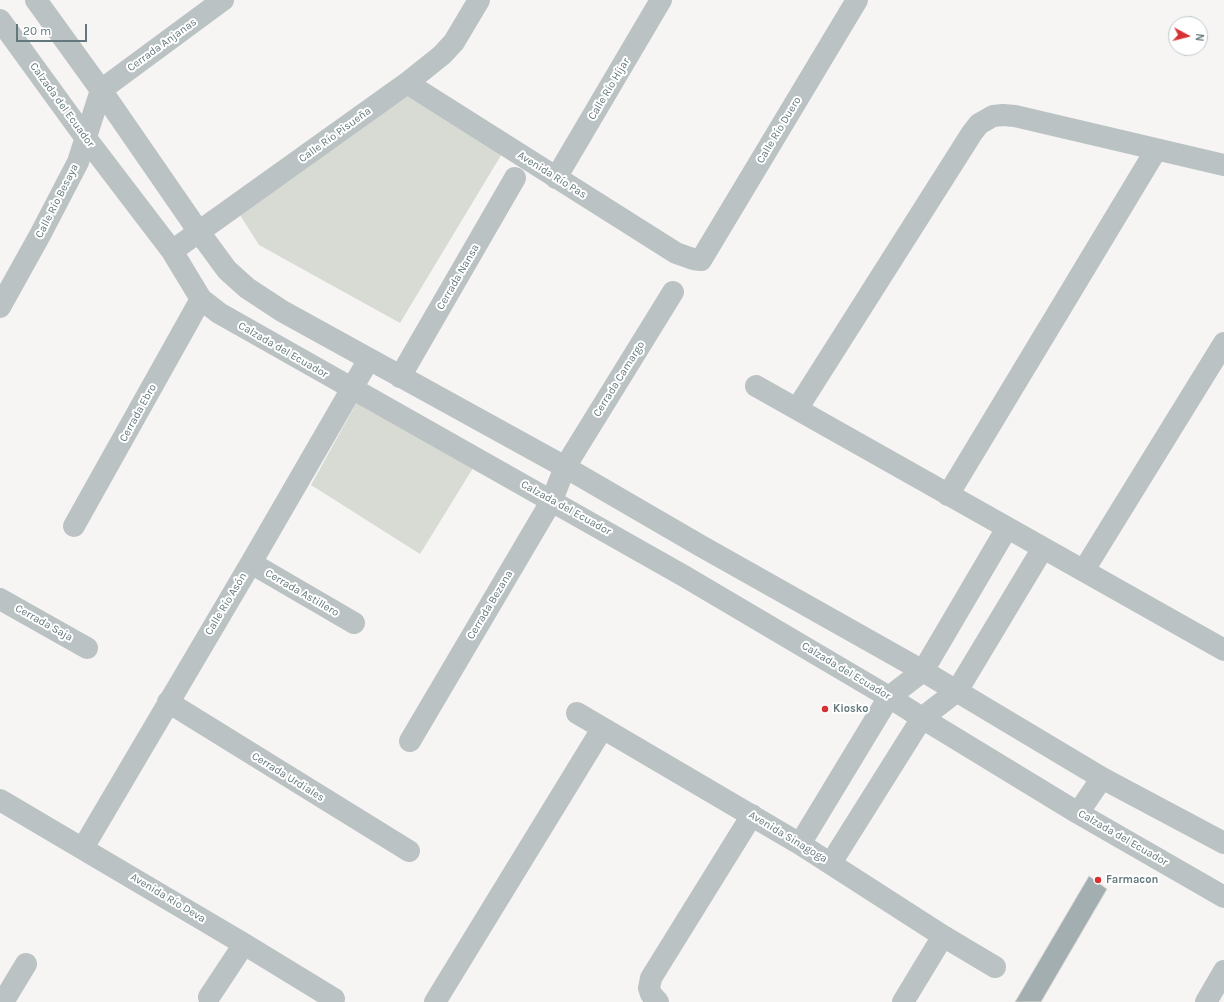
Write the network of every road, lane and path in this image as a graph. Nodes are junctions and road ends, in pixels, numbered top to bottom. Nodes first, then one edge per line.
1 (36, 0) edge
2 (223, 0) edge
3 (479, 0) edge
4 (661, 0) edge
5 (857, 0) edge
6 (0, 20) edge
7 (407, 83) junction
8 (101, 90) junction
9 (85, 137) junction
10 (1156, 150) junction
11 (1224, 165) edge
12 (515, 178) dead end
13 (556, 178) junction
14 (199, 232) junction
15 (172, 251) junction
16 (701, 260) joint
17 (673, 292) dead end
18 (201, 299) junction
19 (0, 307) edge
20 (1224, 343) edge
21 (369, 359) junction
22 (400, 377) junction
23 (756, 386) dead end
24 (352, 390) junction
25 (798, 409) junction
26 (565, 467) junction
27 (948, 495) junction
28 (552, 500) junction
29 (74, 526) dead end
30 (1007, 528) junction
31 (701, 546) junction
32 (1043, 548) junction
33 (251, 563) junction
34 (1084, 570) junction
35 (684, 576) junction
36 (0, 599) edge
37 (354, 623) dead end
38 (87, 648) dead end
39 (1224, 650) edge
40 (923, 671) junction
41 (957, 692) junction
42 (889, 697) junction
43 (168, 702) junction
44 (577, 713) dead end
45 (922, 718) junction
46 (602, 729) junction
47 (410, 741) dead end
48 (1102, 778) junction
49 (0, 800) edge
50 (1078, 813) junction
51 (752, 815) junction
52 (1224, 843) edge
53 (800, 844) junction
54 (83, 848) junction
55 (409, 852) dead end
56 (831, 863) junction
57 (1224, 897) edge
58 (943, 936) junction
59 (244, 944) junction
60 (26, 964) dead end
61 (995, 967) dead end
62 (1224, 971) edge
63 (3, 996) edge
64 (209, 997) dead end
65 (334, 999) dead end
66 (435, 1002) edge
67 (658, 1002) edge
68 (903, 1002) edge
69 (1206, 1002) edge

1 - 8 street
2 - 8 street, Cerrada Anjanas
3 - 7 street, Calle Río Pisueña
4 - 13 street, Calle Río Híjar
5 - 16 street, Calle Río Duero
6 - 9 street, Calzada del Ecuador
7 - 13 street, Avenida Río Pas
7 - 14 street, Calle Río Pisueña
8 - 9 street, Calle Río Besaya
8 - 14 street
9 - 15 street, Calzada del Ecuador
9 - 19 street, Calle Río Besaya
10 - 11 street
10 - 25 street
10 - 27 street
12 - 22 street, Cerrada Nansa
13 - 16 street, Avenida Río Pas
14 - 15 street, Calle Río Pisueña
14 - 21 street
15 - 18 street, Calzada del Ecuador
17 - 26 street, Cerrada Camargo
18 - 24 street, Calzada del Ecuador
18 - 29 street, Cerrada Ebro
20 - 34 street
21 - 22 street
21 - 24 street, Calle Río Asón
22 - 26 street
23 - 25 street
24 - 28 street, Calzada del Ecuador
24 - 33 street, Calle Río Asón
25 - 27 street
26 - 28 street, Cerrada Bezana
26 - 31 street
27 - 30 street
28 - 35 street, Calzada del Ecuador
28 - 47 street, Cerrada Bezana
30 - 32 street
30 - 40 street
31 - 35 street
31 - 40 street
32 - 34 street
32 - 41 street
33 - 37 street, Cerrada Astillero
33 - 43 street, Calle Río Asón
34 - 39 street
35 - 42 street, Calzada del Ecuador
36 - 38 street, Cerrada Saja
40 - 41 street
40 - 42 street
41 - 45 street
41 - 48 street
42 - 45 street, Calzada del Ecuador
42 - 53 street
43 - 54 street, Calle Río Asón
43 - 55 street, Cerrada Urdiales
44 - 46 street, Avenida Sinagoga
45 - 50 street, Calzada del Ecuador
45 - 56 street
46 - 51 street, Avenida Sinagoga
46 - 66 street
48 - 50 street
48 - 52 street
49 - 54 street, Avenida Río Deva
50 - 57 street, Calzada del Ecuador
51 - 53 street, Avenida Sinagoga
51 - 67 street
53 - 56 street, Avenida Sinagoga
54 - 59 street, Avenida Río Deva
56 - 58 street, Avenida Sinagoga
58 - 61 street, Avenida Sinagoga
58 - 68 street
59 - 64 street
59 - 65 street, Avenida Río Deva
60 - 63 street
62 - 69 street

